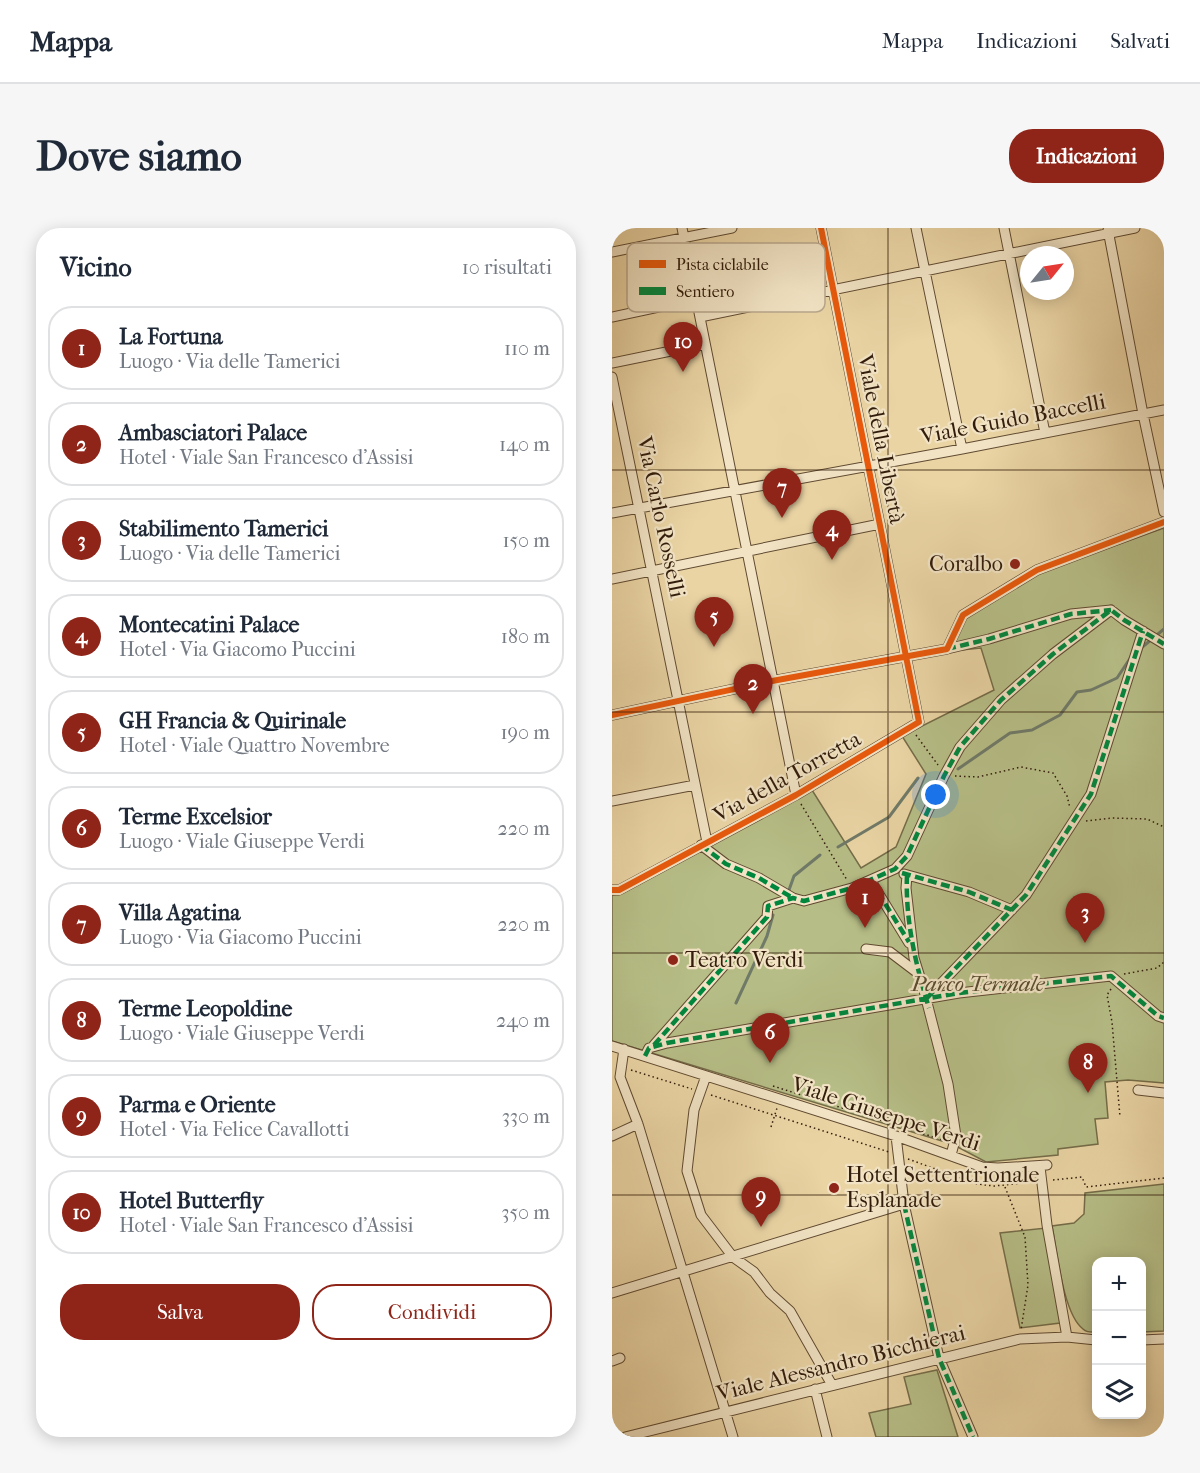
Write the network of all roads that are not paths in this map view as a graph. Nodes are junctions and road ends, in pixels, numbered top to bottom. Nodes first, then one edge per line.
1 (732, 228) edge
2 (821, 228) edge
3 (916, 228) edge
4 (1004, 228) edge
5 (1135, 228) edge
6 (1108, 231) edge
7 (683, 233) edge
8 (646, 243) edge
9 (824, 243) edge
10 (627, 248) edge
11 (825, 249) edge
12 (612, 252) edge
13 (1008, 254) junction
14 (925, 271) junction
15 (833, 290) junction
16 (825, 292) edge
17 (632, 312) edge
18 (699, 312) edge
19 (725, 312) edge
20 (612, 316) edge
21 (700, 317) junction
22 (705, 344) junction
23 (612, 363) edge
24 (612, 377) edge
25 (1164, 410) edge
26 (1143, 414) junction
27 (1045, 434) junction
28 (963, 449) junction
29 (868, 465) junction
30 (735, 490) junction
31 (639, 508) junction
32 (1164, 512) edge
33 (612, 513) edge
34 (1164, 522) edge
35 (880, 524) junction
36 (747, 551) junction
37 (652, 572) junction
38 (612, 579) edge
39 (1111, 610) junction
40 (1143, 631) junction
41 (1164, 644) edge
42 (946, 649) junction
43 (907, 656) junction
44 (772, 681) junction
45 (678, 702) junction
46 (612, 715) edge
47 (695, 785) junction
48 (796, 795) junction
49 (612, 801) edge
50 (704, 843) junction
51 (895, 868) junction
52 (907, 875) junction
53 (871, 881) junction
54 (612, 890) edge
55 (793, 898) junction
56 (1012, 910) junction
57 (866, 949) dead end
58 (914, 958) junction
59 (919, 974) junction
60 (928, 1004) junction
61 (1164, 1018) edge
62 (654, 1045) junction
63 (612, 1046) edge
64 (624, 1049) junction
65 (645, 1056) junction
66 (705, 1076) junction
67 (1138, 1090) dead end
68 (1164, 1093) edge
69 (638, 1124) junction
70 (612, 1136) edge
71 (896, 1136) junction
72 (951, 1155) junction
73 (904, 1204) junction
74 (733, 1257) junction
75 (684, 1271) junction
76 (612, 1293) edge
77 (1067, 1337) junction
78 (1164, 1339) edge
79 (1092, 1340) edge
80 (1146, 1340) edge
81 (939, 1358) junction
82 (832, 1385) junction
83 (815, 1389) junction
84 (726, 1411) junction
85 (625, 1437) edge
86 (733, 1437) edge
87 (827, 1437) edge
88 (973, 1437) edge

1 - 7 street
2 - 9 street, Viale della Libertà
3 - 14 street
4 - 13 street
5 - 6 street
6 - 13 street
6 - 26 street
7 - 8 street
10 - 12 street
11 - 15 street, Viale della Libertà
13 - 14 street
13 - 27 street
14 - 15 street
14 - 28 street
15 - 16 street
15 - 29 street, Viale della Libertà
17 - 20 street
18 - 21 street
19 - 21 street
21 - 22 street
22 - 23 street
22 - 30 street
24 - 31 street, Via Carlo Rosselli
25 - 26 street, Viale Guido Baccelli
26 - 27 street, Viale Guido Baccelli
26 - 32 street
27 - 28 street, Viale Guido Baccelli
28 - 29 street, Viale Guido Baccelli
29 - 30 street, Viale Guido Baccelli
29 - 35 street, Viale della Libertà
30 - 31 street, Viale Guido Baccelli
30 - 36 street
31 - 33 street, Viale Guido Baccelli
31 - 37 street, Via Carlo Rosselli
34 - 42 street
35 - 36 street
35 - 43 street, Viale della Libertà
36 - 37 street
36 - 44 street
37 - 38 street
37 - 45 street, Via Carlo Rosselli
39 - 40 street
39 - 42 street
39 - 51 street
40 - 41 street
40 - 56 street
42 - 43 street
43 - 44 street
43 - 48 street, Via della Torretta
44 - 45 street
44 - 48 street
45 - 46 street
45 - 47 street, Via Carlo Rosselli
47 - 49 street
47 - 50 street, Via Carlo Rosselli
48 - 50 street, Via della Torretta
50 - 54 street, Via della Torretta
50 - 55 street
51 - 52 street
51 - 53 street
52 - 56 street
52 - 58 street
53 - 55 street
53 - 58 street
55 - 62 street
56 - 60 street
57 - 59 street
58 - 59 street
59 - 60 street
60 - 61 street
60 - 62 street
60 - 72 street
62 - 65 street
63 - 64 street, Viale Giuseppe Verdi
64 - 65 street, Viale Giuseppe Verdi
64 - 69 street
65 - 66 street, Viale Giuseppe Verdi
66 - 71 street, Viale Giuseppe Verdi
66 - 74 street
67 - 68 street
69 - 70 street
69 - 75 street
71 - 72 street, Viale Giuseppe Verdi
71 - 73 street
72 - 77 street, Viale Giuseppe Verdi
73 - 74 street
73 - 81 street
74 - 75 street
74 - 82 street
75 - 76 street
75 - 84 street
77 - 79 street, Viale Alessandro Bicchierai
77 - 81 street, Viale Alessandro Bicchierai
78 - 80 street
81 - 82 street, Viale Alessandro Bicchierai
81 - 88 street
82 - 83 street, Viale Alessandro Bicchierai
83 - 84 street, Viale Alessandro Bicchierai
83 - 87 street
84 - 85 street, Viale Alessandro Bicchierai
84 - 86 street

